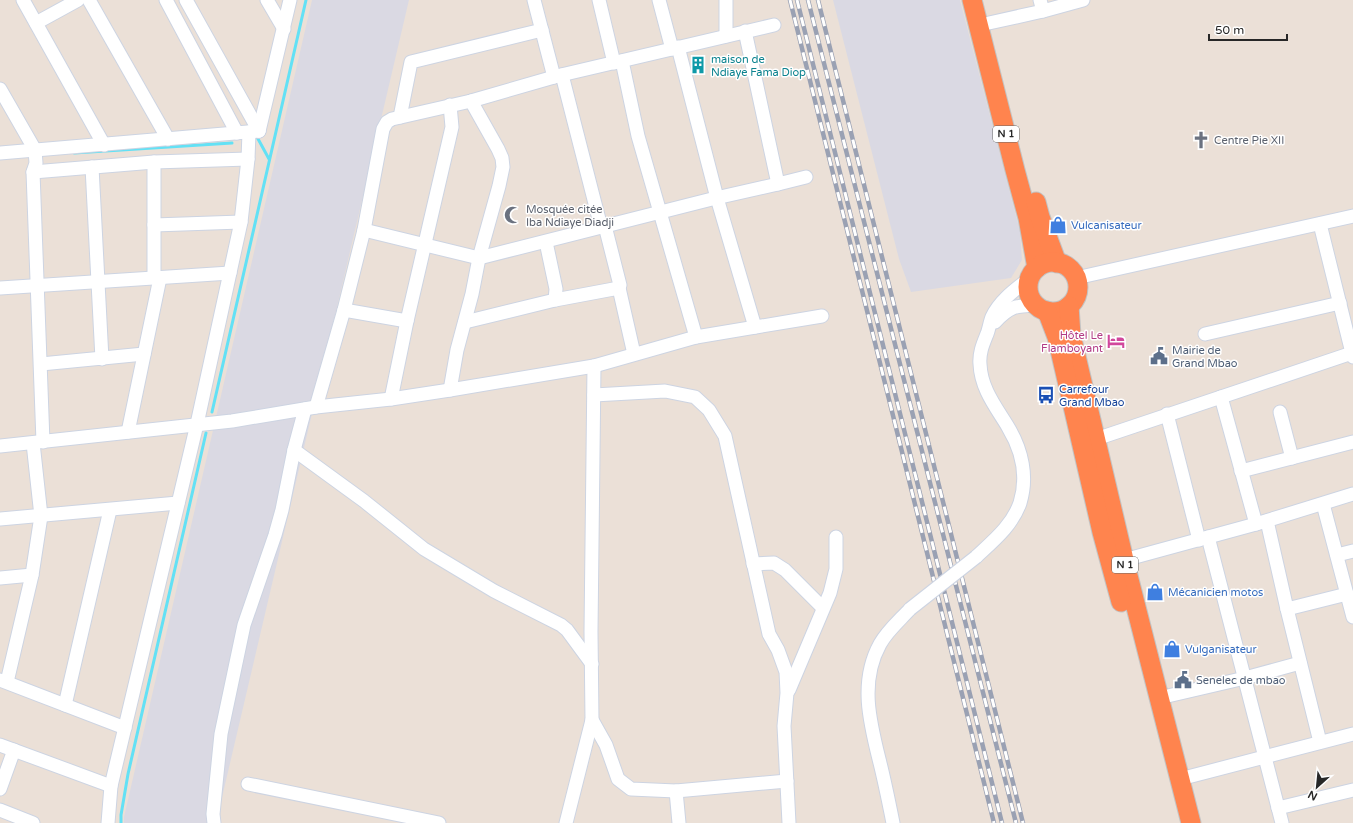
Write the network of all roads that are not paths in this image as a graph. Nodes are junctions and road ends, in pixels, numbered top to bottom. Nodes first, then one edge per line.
1 (23, 0) edge
2 (78, 0) edge
3 (89, 0) edge
4 (166, 0) edge
5 (186, 0) edge
6 (267, 0) edge
7 (290, 0) edge
8 (534, 0) edge
9 (599, 0) edge
10 (659, 0) edge
11 (726, 0) edge
12 (972, 0) edge
13 (984, 0) edge
14 (1083, 0) edge
15 (1042, 5) edge
16 (36, 23) junction
17 (990, 23) junction
18 (774, 25) dead end
19 (284, 29) junction
20 (542, 30) junction
21 (745, 31) junction
22 (726, 36) junction
23 (675, 48) junction
24 (618, 62) junction
25 (558, 76) junction
26 (0, 89) edge
27 (471, 101) junction
28 (450, 106) junction
29 (400, 117) junction
30 (249, 132) junction
31 (168, 139) junction
32 (104, 145) junction
33 (0, 153) edge
34 (248, 159) junction
35 (35, 160) junction
36 (154, 162) junction
37 (92, 167) junction
38 (806, 176) dead end
39 (778, 184) junction
40 (717, 198) junction
41 (660, 213) junction
42 (1353, 216) edge
43 (241, 222) junction
44 (1320, 224) junction
45 (154, 225) junction
46 (603, 227) junction
47 (364, 230) junction
48 (546, 242) junction
49 (424, 244) junction
50 (479, 258) junction
51 (1057, 263) junction
52 (230, 273) junction
53 (1033, 273) junction
54 (157, 278) junction
55 (1076, 278) junction
56 (98, 282) junction
57 (37, 285) junction
58 (0, 288) edge
59 (619, 288) junction
60 (555, 300) junction
61 (1340, 304) junction
62 (1070, 306) junction
63 (1042, 308) junction
64 (344, 310) junction
65 (822, 316) dead end
66 (407, 320) junction
67 (465, 322) junction
68 (755, 326) junction
69 (989, 330) junction
70 (1205, 334) dead end
71 (696, 337) junction
72 (144, 354) junction
73 (634, 354) junction
74 (1352, 355) edge
75 (102, 359) junction
76 (41, 364) junction
77 (594, 366) junction
78 (450, 390) junction
79 (594, 395) junction
80 (1221, 397) junction
81 (391, 399) junction
82 (311, 408) junction
83 (1280, 412) dead end
84 (1166, 414) junction
85 (197, 424) junction
86 (128, 432) junction
87 (1096, 439) junction
88 (38, 442) junction
89 (1353, 442) edge
90 (0, 446) edge
91 (294, 450) junction
92 (1292, 458) junction
93 (1241, 471) junction
94 (1353, 494) edge
95 (178, 503) junction
96 (1323, 504) junction
97 (110, 510) junction
98 (41, 516) junction
99 (0, 519) edge
100 (1261, 522) junction
101 (836, 537) dead end
102 (1204, 538) junction
103 (1353, 551) edge
104 (1337, 555) junction
105 (1124, 560) junction
106 (753, 564) junction
107 (32, 575) junction
108 (0, 578) edge
109 (1347, 594) junction
110 (823, 608) junction
111 (1287, 609) junction
112 (1352, 613) edge
113 (567, 630) junction
114 (591, 632) junction
115 (1300, 663) junction
116 (592, 664) junction
117 (1245, 678) junction
118 (4, 681) edge
119 (787, 693) junction
120 (1159, 698) junction
121 (64, 705) junction
122 (592, 720) junction
123 (125, 728) junction
124 (1353, 734) edge
125 (1320, 742) junction
126 (0, 745) edge
127 (14, 750) junction
128 (1265, 756) junction
129 (1180, 779) junction
130 (787, 781) junction
131 (248, 784) dead end
132 (111, 786) junction
133 (0, 789) edge
134 (1353, 790) edge
135 (676, 792) junction
136 (1278, 808) junction
137 (0, 810) edge
138 (33, 823) edge
139 (108, 823) edge
140 (214, 823) edge
141 (438, 823) edge
142 (566, 823) edge
143 (679, 823) edge
144 (789, 823) edge
145 (893, 823) edge
146 (1177, 823) edge
147 (1191, 823) edge
148 (1282, 823) edge

1 - 16 street
2 - 16 street
3 - 31 street
4 - 30 street
5 - 30 street
6 - 19 street
7 - 19 street
8 - 20 street
9 - 24 street
10 - 23 street
11 - 22 street
12 - 53 highway, N 1
13 - 17 highway, N 1
14 - 15 street
15 - 17 street
16 - 32 street
17 - 51 highway, N 1
18 - 21 street
19 - 30 street
20 - 25 street
20 - 29 street
21 - 22 street
21 - 39 street
22 - 23 street
23 - 24 street
23 - 40 street
24 - 25 street
24 - 41 street
25 - 27 street
25 - 46 street
26 - 35 street
27 - 28 street
27 - 50 street
28 - 29 street
28 - 49 street
29 - 47 street
30 - 31 street
30 - 34 street
31 - 32 street
32 - 35 street
33 - 35 street
34 - 36 street
34 - 43 street
35 - 37 street
35 - 57 street
36 - 37 street
36 - 45 street
37 - 56 street
38 - 39 street
39 - 40 street
40 - 41 street
40 - 68 street
41 - 46 street
41 - 71 street
42 - 44 street
43 - 45 street
43 - 52 street
44 - 55 street
44 - 61 street
45 - 54 street
46 - 48 street
46 - 59 street
47 - 49 street
47 - 64 street
48 - 50 street
48 - 60 street
49 - 50 street
49 - 66 street
50 - 67 street
51 - 53 highway
51 - 55 highway
52 - 54 street
52 - 85 street
53 - 63 highway, N 1
53 - 69 street
54 - 56 street
54 - 72 street
55 - 62 highway, N 1
56 - 57 street
56 - 75 street
57 - 58 street
57 - 76 street
59 - 60 street
59 - 73 street
60 - 67 street
61 - 70 street
61 - 74 street
62 - 63 highway
62 - 87 highway, N 1
63 - 69 street
63 - 146 highway, N 1
64 - 66 street
64 - 82 street
65 - 68 street
66 - 81 street
67 - 78 street
68 - 71 street
69 - 145 street, bridge
71 - 73 street
72 - 75 street
72 - 86 street
73 - 77 street
74 - 80 street
75 - 76 street
76 - 88 street
77 - 78 street
77 - 79 street
78 - 81 street
79 - 106 street
79 - 114 street
80 - 84 street
80 - 93 street
81 - 82 street
82 - 85 street
82 - 91 street
83 - 92 street
84 - 87 street
84 - 102 street
85 - 86 street
85 - 95 street
86 - 88 street
87 - 105 highway, N 1
88 - 90 street
88 - 98 street
89 - 92 street
91 - 113 street
91 - 140 street
92 - 93 street
93 - 100 street
94 - 96 street
95 - 97 street
95 - 123 street
96 - 100 street
96 - 104 street
97 - 98 street
97 - 121 street
98 - 99 street
98 - 107 street
100 - 102 street
100 - 111 street
101 - 110 street
102 - 105 street
102 - 117 street
103 - 104 street
104 - 109 street
105 - 120 highway, N 1
106 - 110 street
106 - 119 street
107 - 108 street
107 - 118 street
109 - 111 street
109 - 112 street
110 - 119 street
111 - 115 street
113 - 114 street
113 - 116 street
114 - 116 street
115 - 117 street
115 - 125 street
116 - 122 street
117 - 120 street
117 - 128 street
118 - 121 street
119 - 130 street
120 - 129 highway, N 1
121 - 123 street
122 - 135 street
122 - 142 street
123 - 132 street
124 - 125 street
125 - 128 street
126 - 127 street
127 - 132 street
127 - 133 street
128 - 129 street
128 - 136 street
129 - 147 highway, N 1
130 - 135 street
130 - 144 street
131 - 141 street
132 - 139 street
134 - 136 street
135 - 143 street
136 - 148 street
137 - 138 street

